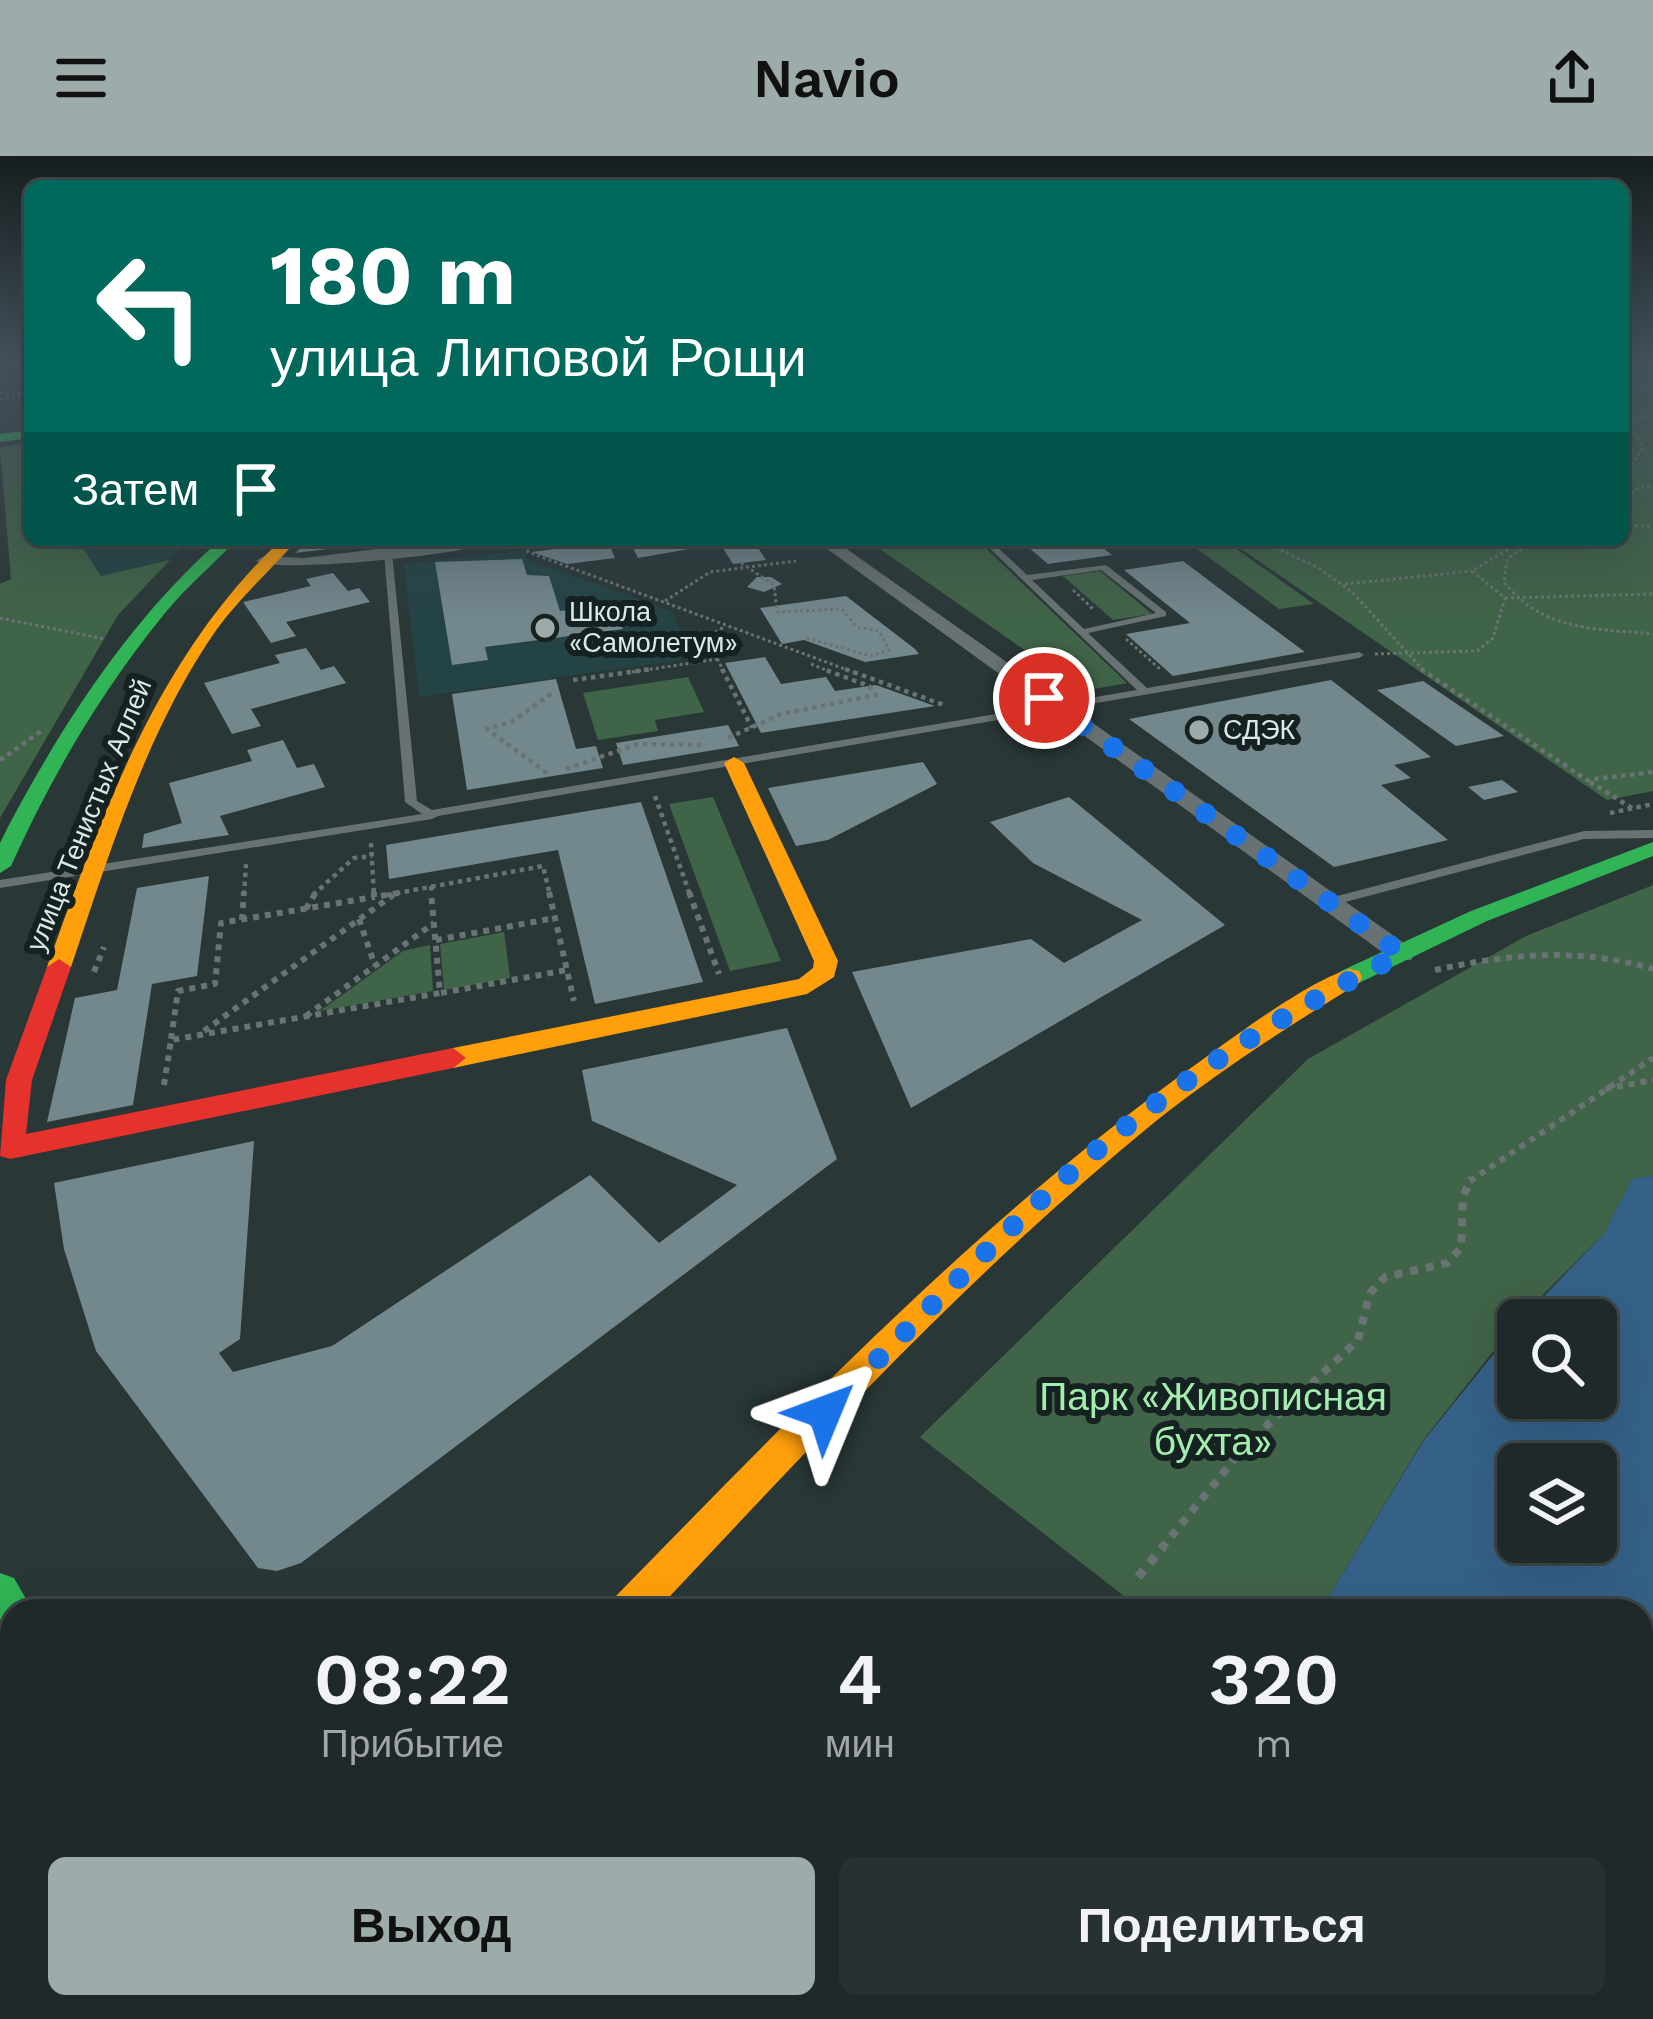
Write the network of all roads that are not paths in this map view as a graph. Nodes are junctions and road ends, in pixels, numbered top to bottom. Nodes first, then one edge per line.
1 (222, 546) edge
2 (283, 546) edge
3 (443, 546) edge
4 (831, 546) edge
5 (992, 546) edge
6 (388, 553) junction
7 (264, 561) junction
8 (1025, 578) junction
9 (1081, 632) junction
10 (1359, 655) road end
11 (1183, 674) dead end
12 (1194, 683) junction
13 (1145, 692) junction
14 (1057, 707) junction
15 (734, 750) junction
16 (447, 813) junction
17 (1653, 834) edge
18 (1653, 848) edge
19 (0, 866) edge
20 (94, 867) junction
21 (0, 884) edge
22 (1330, 902) junction
23 (1410, 964) junction
24 (641, 1599) edge

1 - 19 main road
2 - 7 main road, улица Тенистых Аллей
3 - 6 street
4 - 14 street
5 - 8 lane
6 - 7 street
6 - 16 lane
7 - 20 main road, улица Тенистых Аллей
8 - 9 lane
8 - 9 lane
9 - 13 lane
10 - 12 lane
11 - 12 lane
12 - 13 lane
13 - 14 lane
14 - 15 lane
14 - 22 street
15 - 16 lane
15 - 20 main road, улица Тенистых Аллей
16 - 20 lane
17 - 22 lane
18 - 23 main road
20 - 21 lane
22 - 23 street
23 - 24 main road

